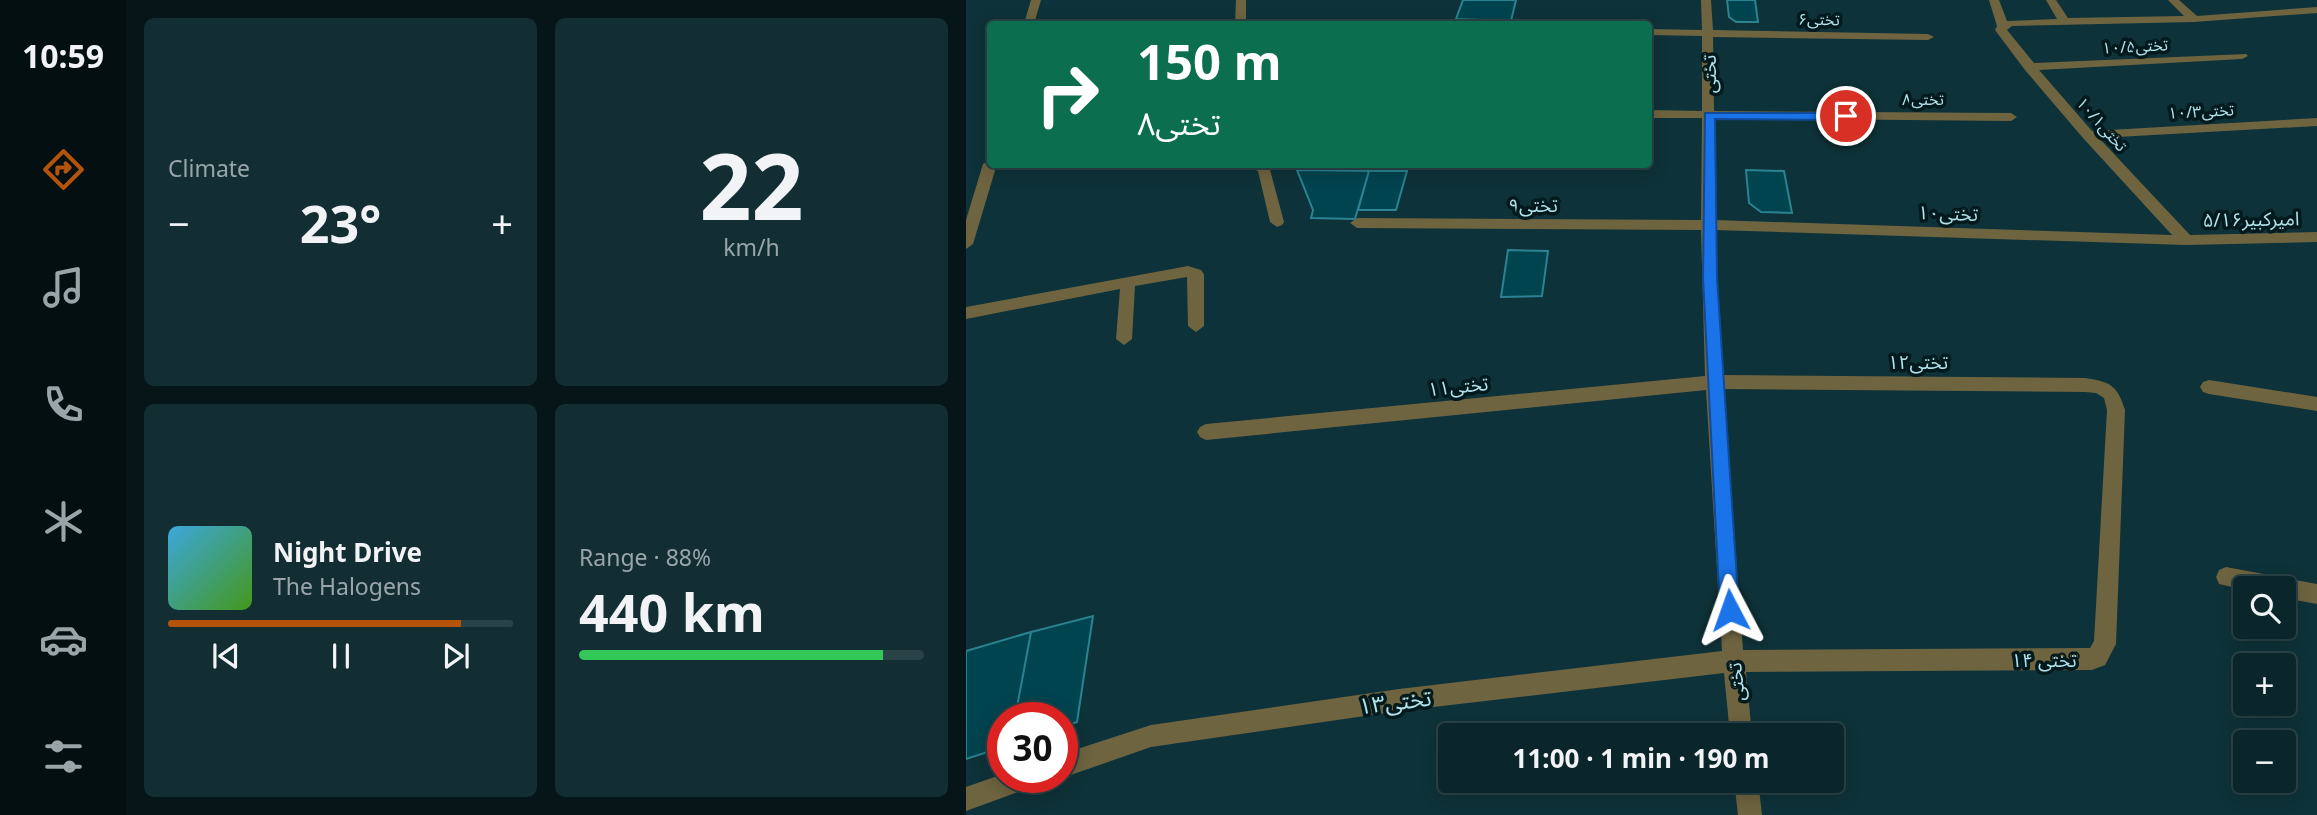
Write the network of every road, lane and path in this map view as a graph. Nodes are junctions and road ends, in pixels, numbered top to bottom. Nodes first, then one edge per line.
1 (1036, 0) edge
2 (1241, 0) edge
3 (1706, 0) edge
4 (1993, 0) edge
5 (2051, 0) edge
6 (2173, 0) edge
7 (2317, 10) edge
8 (2194, 19) junction
9 (1030, 21) edge
10 (1241, 21) edge
11 (2064, 23) junction
12 (2003, 26) junction
13 (1652, 32) edge
14 (1708, 33) junction
15 (1928, 37) dead end
16 (2242, 56) dead end
17 (2029, 67) junction
18 (1652, 114) edge
19 (1709, 115) junction
20 (2011, 117) dead end
21 (2317, 122) edge
22 (2088, 135) junction
23 (989, 168) edge
24 (1263, 168) edge
25 (1277, 222) dead end
26 (1357, 223) dead end
27 (1708, 225) junction
28 (2317, 237) edge
29 (2186, 240) junction
30 (966, 244) edge
31 (1128, 282) junction
32 (966, 313) edge
33 (1196, 326) dead end
34 (1124, 339) dead end
35 (1714, 382) junction
36 (2209, 387) dead end
37 (2115, 402) joint
38 (2317, 404) edge
39 (1206, 432) dead end
40 (2226, 577) dead end
41 (2233, 578) edge
42 (2296, 590) edge
43 (2317, 594) edge
44 (1733, 661) junction
45 (1740, 723) edge
46 (1078, 761) edge
47 (987, 792) edge
48 (1747, 793) edge
49 (966, 799) edge
50 (1750, 815) edge

1 - 9 street
2 - 10 street
3 - 14 street, تختی
4 - 12 street, تختی۱۰/۱
5 - 11 street
6 - 8 street
7 - 8 street
8 - 11 street
11 - 12 street
12 - 17 street, تختی۱۰/۱
13 - 14 street, تختی۶
14 - 15 street, تختی۶
14 - 19 street, تختی
16 - 17 street, تختی۱۰/۵
17 - 22 street, تختی۱۰/۱
18 - 19 street, تختی۸
19 - 20 street, تختی۸
19 - 27 street, تختی
21 - 22 street, تختی۱۰/۳
22 - 29 street, تختی۱۰/۱
23 - 30 street
24 - 25 street
26 - 27 street, تختی۹
27 - 29 street, تختی۱۰
27 - 35 street, تختی
28 - 29 street, امیرکبیر۵/۱۶
31 - 32 street
31 - 33 street
31 - 34 street
35 - 37 street, تختی۱۲
35 - 39 street, تختی۱۱
35 - 44 street, تختی
36 - 38 street
37 - 44 street, تختی ۱۴
40 - 41 street
42 - 43 street
44 - 45 street, تختی
44 - 46 street, تختی۱۳
47 - 49 street
48 - 50 street

